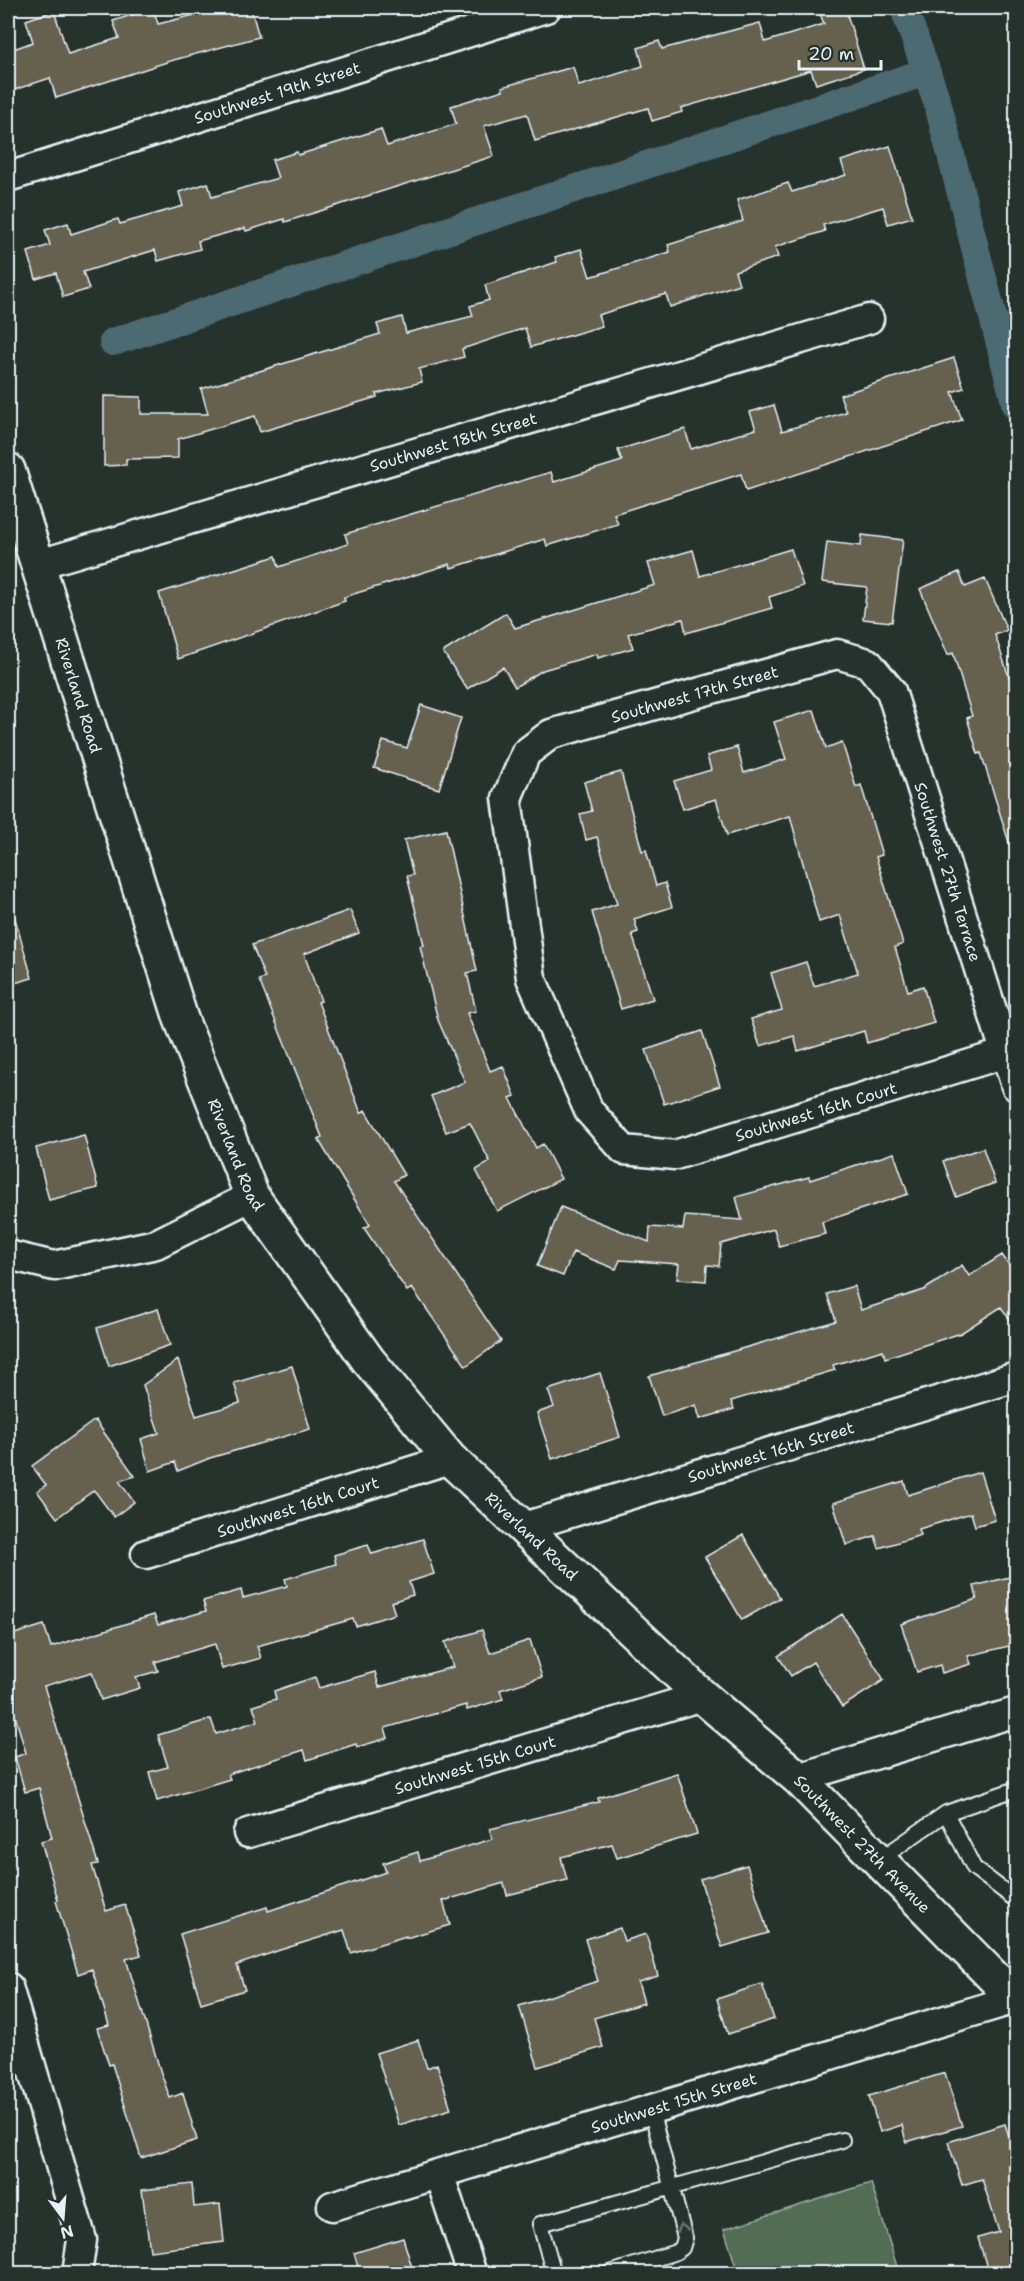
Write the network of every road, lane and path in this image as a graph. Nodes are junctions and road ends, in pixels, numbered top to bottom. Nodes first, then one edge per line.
1 (546, 8) edge
2 (8, 177) edge
3 (869, 319) dead end
4 (9, 479) edge
5 (36, 565) junction
6 (868, 663) joint
7 (1006, 1053) junction
8 (1017, 1086) edge
9 (624, 1150) joint
10 (252, 1196) junction
11 (8, 1255) edge
12 (1017, 1377) edge
13 (450, 1460) junction
14 (524, 1527) junction
15 (146, 1554) dead end
16 (702, 1696) junction
17 (1017, 1712) edge
18 (798, 1778) junction
19 (1017, 1789) edge
20 (946, 1812) junction
21 (248, 1833) dead end
22 (879, 1860) junction
23 (1017, 1900) edge
24 (8, 1987) edge
25 (1016, 1999) edge
26 (651, 2110) junction
27 (842, 2140) dead end
28 (439, 2174) junction
29 (671, 2188) junction
30 (332, 2206) dead end
31 (77, 2274) edge
32 (472, 2274) edge
33 (554, 2274) edge
34 (607, 2274) edge

1 - 2 street, Southwest 19th Street
3 - 5 street, Southwest 18th Street
4 - 5 street, Riverland Road
5 - 10 street, Riverland Road
6 - 7 street, Southwest 27th Terrace
6 - 9 street, Southwest 17th Street
7 - 8 street, Southwest 27th Terrace
7 - 9 street, Southwest 16th Court
10 - 11 street
10 - 13 street, Riverland Road
12 - 14 street, Southwest 16th Street
13 - 14 street, Riverland Road
13 - 15 street, Southwest 16th Court
14 - 16 street, Riverland Road
16 - 18 street, Southwest 27th Avenue
16 - 21 street, Southwest 15th Court
17 - 18 street
18 - 22 street, Southwest 27th Avenue
19 - 20 lane
20 - 22 lane
20 - 23 lane
22 - 25 street, Southwest 27th Avenue
24 - 31 street
25 - 26 street, Southwest 15th Street
26 - 28 street, Southwest 15th Street
26 - 29 lane
27 - 29 lane
28 - 30 street, Southwest 15th Street
28 - 32 street
29 - 33 lane
34 -> 29 lane

